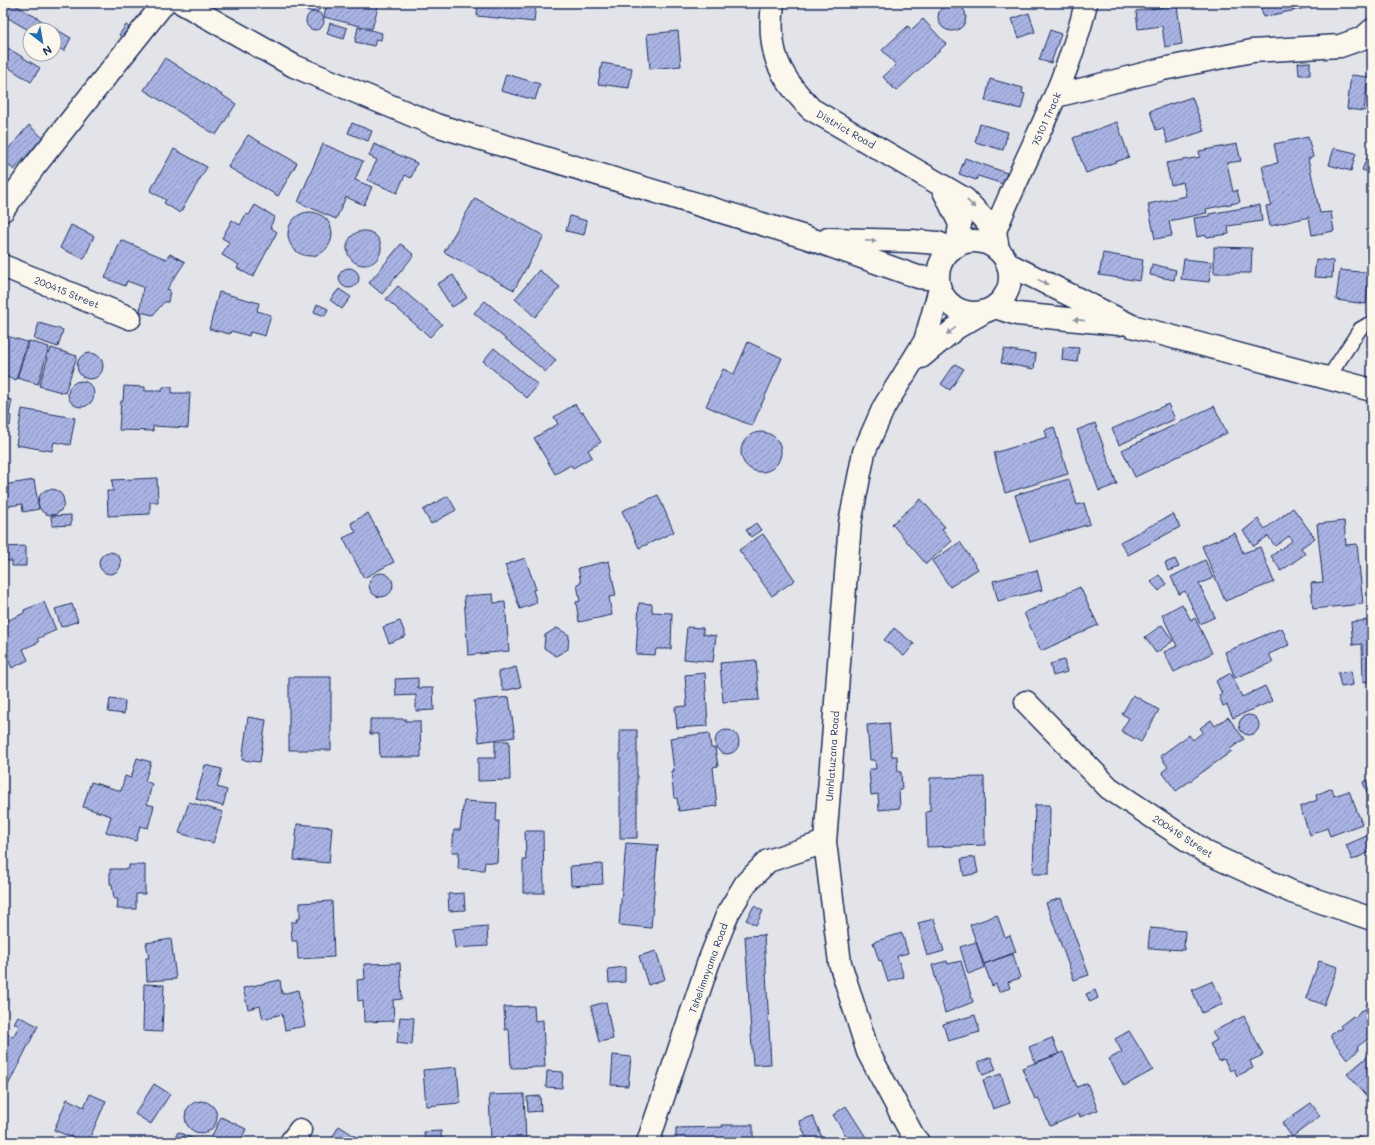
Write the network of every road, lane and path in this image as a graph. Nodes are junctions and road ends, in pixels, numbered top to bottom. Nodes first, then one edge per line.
1 (164, 3) edge
2 (182, 3) edge
3 (773, 3) edge
4 (1086, 3) edge
5 (1372, 30) edge
6 (1056, 96) junction
7 (941, 185) junction
8 (3, 210) edge
9 (805, 237) junction
10 (955, 248) junction
11 (1000, 248) junction
12 (3, 266) edge
13 (939, 284) junction
14 (990, 309) junction
15 (130, 318) dead end
16 (1372, 322) edge
17 (1132, 326) junction
18 (911, 366) junction
19 (1328, 378) junction
20 (1372, 390) edge
21 (1026, 702) dead end
22 (825, 842) junction
23 (1372, 919) edge
24 (648, 1142) edge
25 (918, 1142) edge

1 - 8 street
2 - 9 street
3 - 7 street, District Road
4 - 6 street, 75101 Track
5 - 6 street
6 - 11 street, 75101 Track
7 - 10 street
7 -> 11 street, District Road
9 -> 10 street
9 - 13 street
10 - 11 street
10 - 13 street
11 - 14 street
11 -> 17 street
12 - 15 street, 200415 Street
13 - 14 street
13 - 18 street, Umhlatuzana Road
17 -> 14 street
14 -> 18 street, Umhlatuzana Road
16 - 19 lane
17 - 19 street
18 - 22 street, Umhlatuzana Road
19 - 20 street
21 - 23 street, 200416 Street
22 - 24 street, Tshelimnyama Road
22 - 25 street, Umhlatuzana Road

